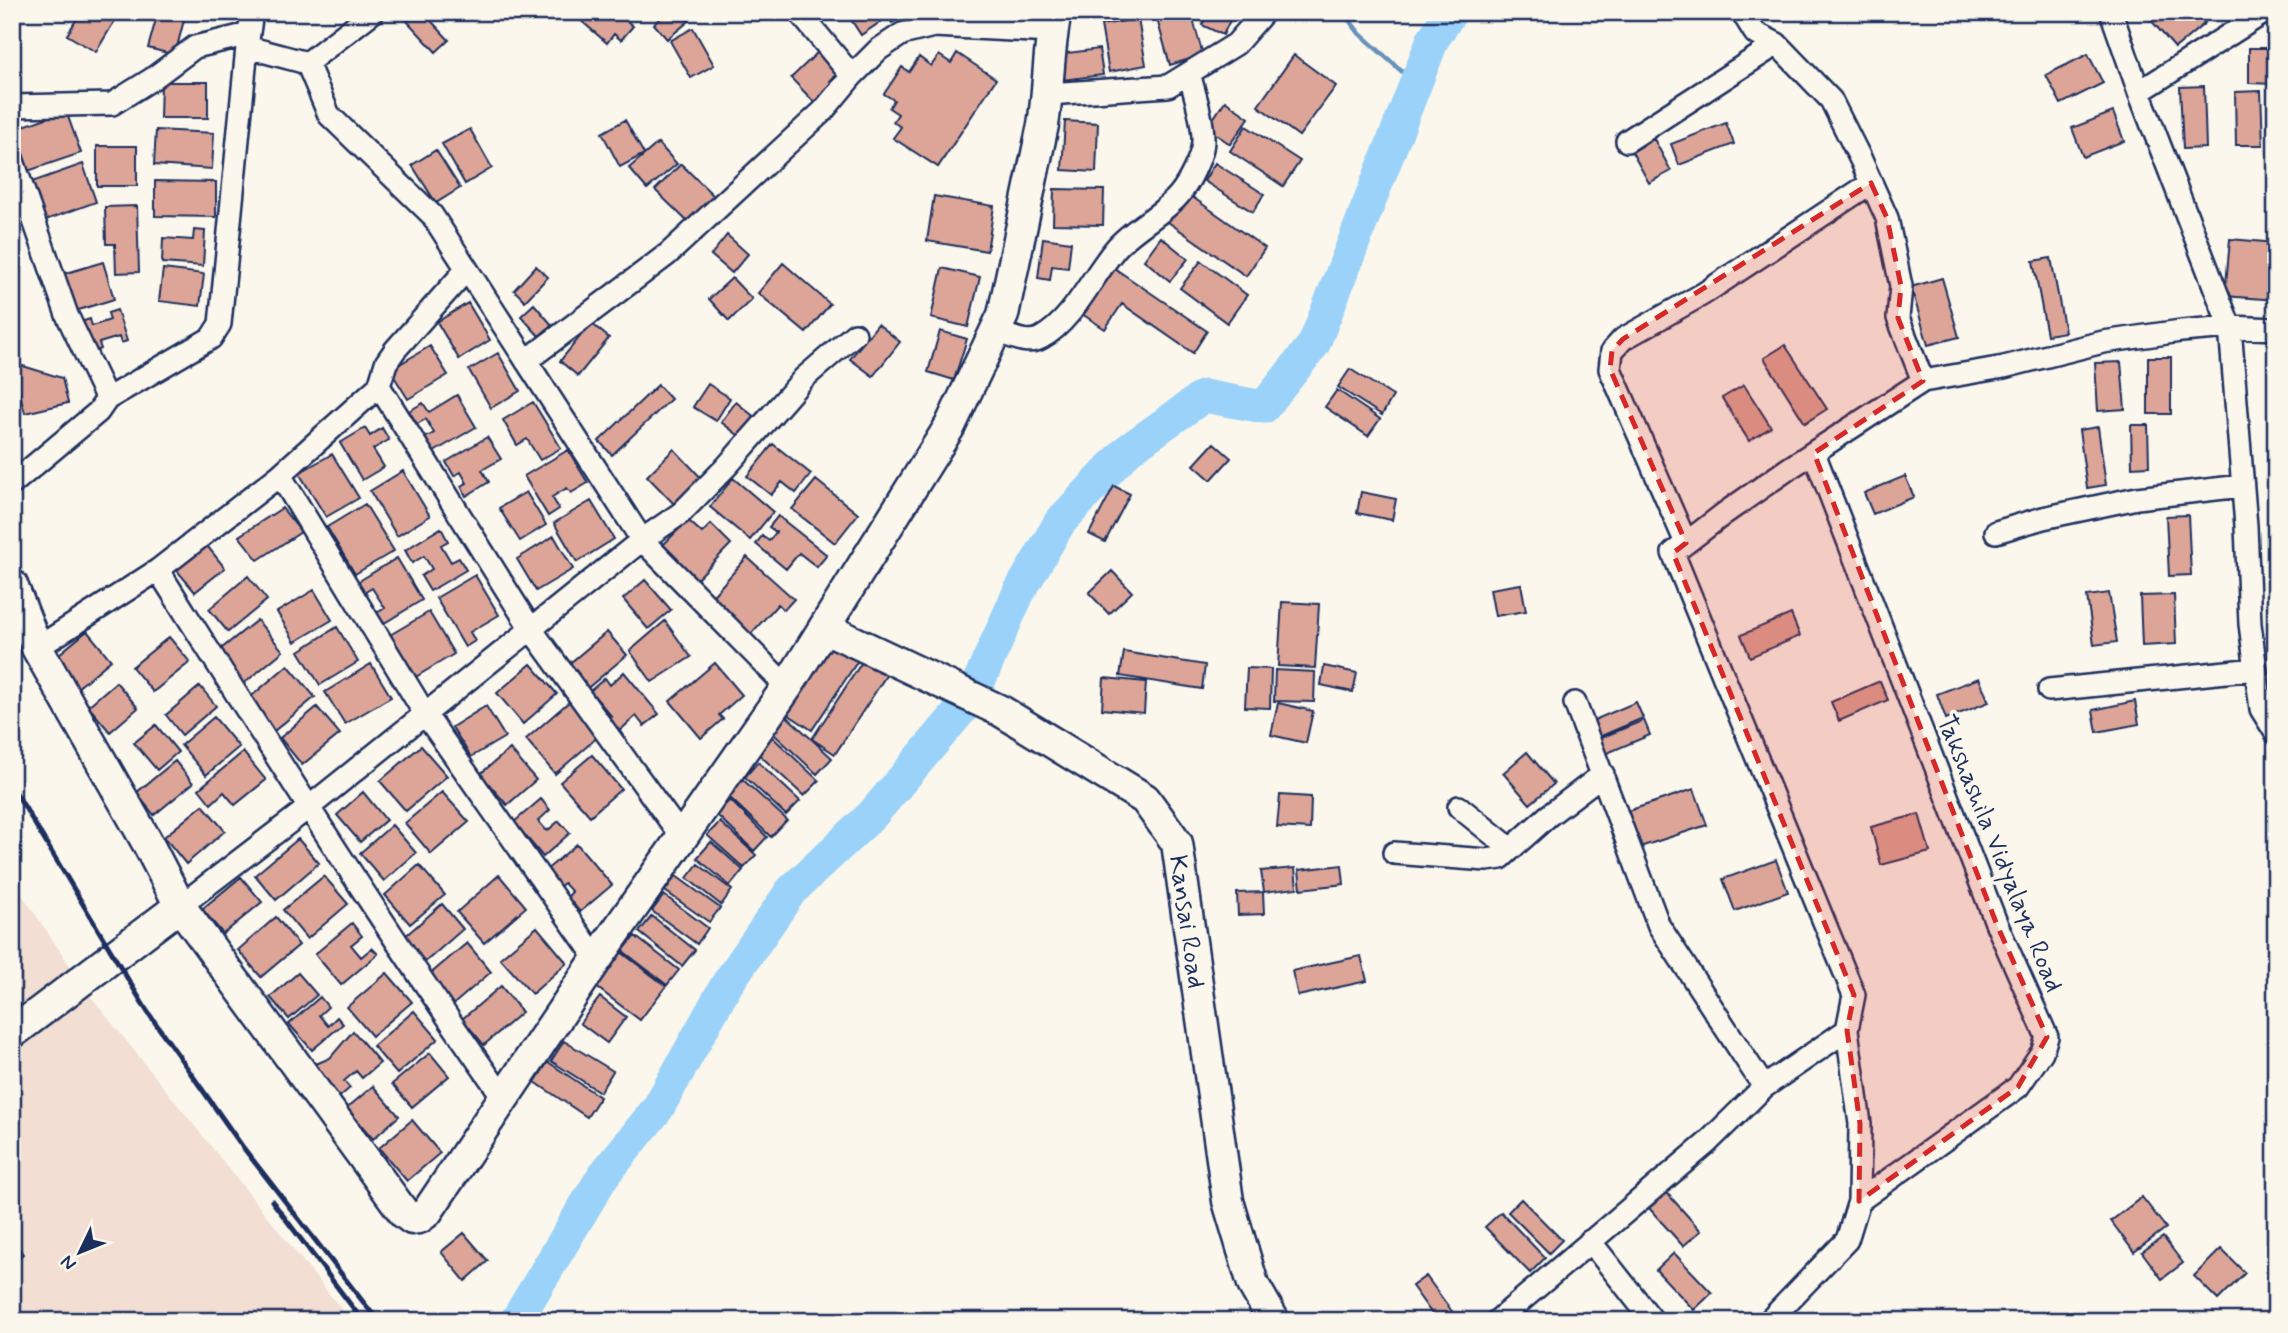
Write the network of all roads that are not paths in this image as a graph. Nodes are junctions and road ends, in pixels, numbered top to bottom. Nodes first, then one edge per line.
1 (252, 12) edge
2 (373, 12) edge
3 (799, 12) edge
4 (1264, 12) edge
5 (1742, 12) edge
6 (2111, 12) edge
7 (2265, 12) edge
8 (1053, 22) edge
9 (248, 41) junction
10 (1777, 44) junction
11 (307, 63) junction
12 (1189, 73) junction
13 (852, 76) junction
14 (2139, 92) junction
15 (1048, 94) junction
16 (12, 106) edge
17 (1627, 141) dead end
18 (12, 158) edge
19 (1871, 183) junction
20 (467, 269) junction
21 (2230, 327) junction
22 (2276, 329) edge
23 (995, 331) junction
24 (855, 334) dead end
25 (526, 361) junction
26 (1923, 381) junction
27 (379, 386) junction
28 (107, 399) junction
29 (1814, 453) junction
30 (279, 475) junction
31 (12, 484) edge
32 (2242, 486) junction
33 (1996, 532) dead end
34 (642, 540) junction
35 (1686, 543) junction
36 (158, 570) junction
37 (12, 585) edge
38 (825, 628) junction
39 (531, 629) junction
40 (37, 648) junction
41 (2256, 668) junction
42 (787, 687) junction
43 (2049, 690) dead end
44 (1575, 703) dead end
45 (425, 714) junction
46 (2276, 733) edge
47 (1603, 774) junction
48 (1459, 807) dead end
49 (309, 808) junction
50 (681, 836) junction
51 (1511, 849) junction
52 (1394, 853) dead end
53 (180, 906) junction
54 (597, 959) junction
55 (1847, 1030) junction
56 (12, 1033) edge
57 (1764, 1087) junction
58 (503, 1097) junction
59 (1859, 1201) junction
60 (1590, 1241) junction
61 (1274, 1321) edge
62 (1497, 1321) edge
63 (1653, 1321) edge
64 (1769, 1321) edge

1 - 9 street
2 - 11 street
3 - 13 street
4 - 12 street
5 - 10 street
6 - 14 street
7 - 14 street
8 - 13 street
8 - 15 street
9 - 11 street
9 - 16 street
9 - 28 street
10 - 17 street
10 - 19 street
11 - 20 street
12 - 15 street
12 - 23 street
13 - 25 street
14 - 21 street
15 - 23 street
18 - 28 street
19 - 26 street
19 - 35 street
20 - 25 street
20 - 27 street
21 - 22 street
21 - 26 street
21 - 32 street
23 - 38 street
24 - 34 street
25 - 34 street
26 - 29 street
27 - 30 street
27 - 39 street
28 - 31 street
29 - 35 street
29 - 59 street, Takshashila Vidyalaya Road
30 - 36 street
30 - 45 street
32 - 33 street
32 - 41 street
34 - 39 street
34 - 42 street
35 - 55 street
36 - 40 street
36 - 49 street
37 - 40 street
38 - 42 street
38 - 61 street, Kansai Road
39 - 45 street
39 - 50 street
40 - 53 street
41 - 43 street
41 - 46 street
42 - 50 street
44 - 47 street
45 - 49 street
45 - 54 street
47 - 51 street
47 - 57 street
48 - 51 street
49 - 53 street
49 - 58 street
50 - 54 street
51 - 52 street
53 - 56 street
53 - 58 street
54 - 58 street
55 - 57 street
55 - 59 street
57 - 60 street
59 - 64 street
60 - 62 street
60 - 63 street

